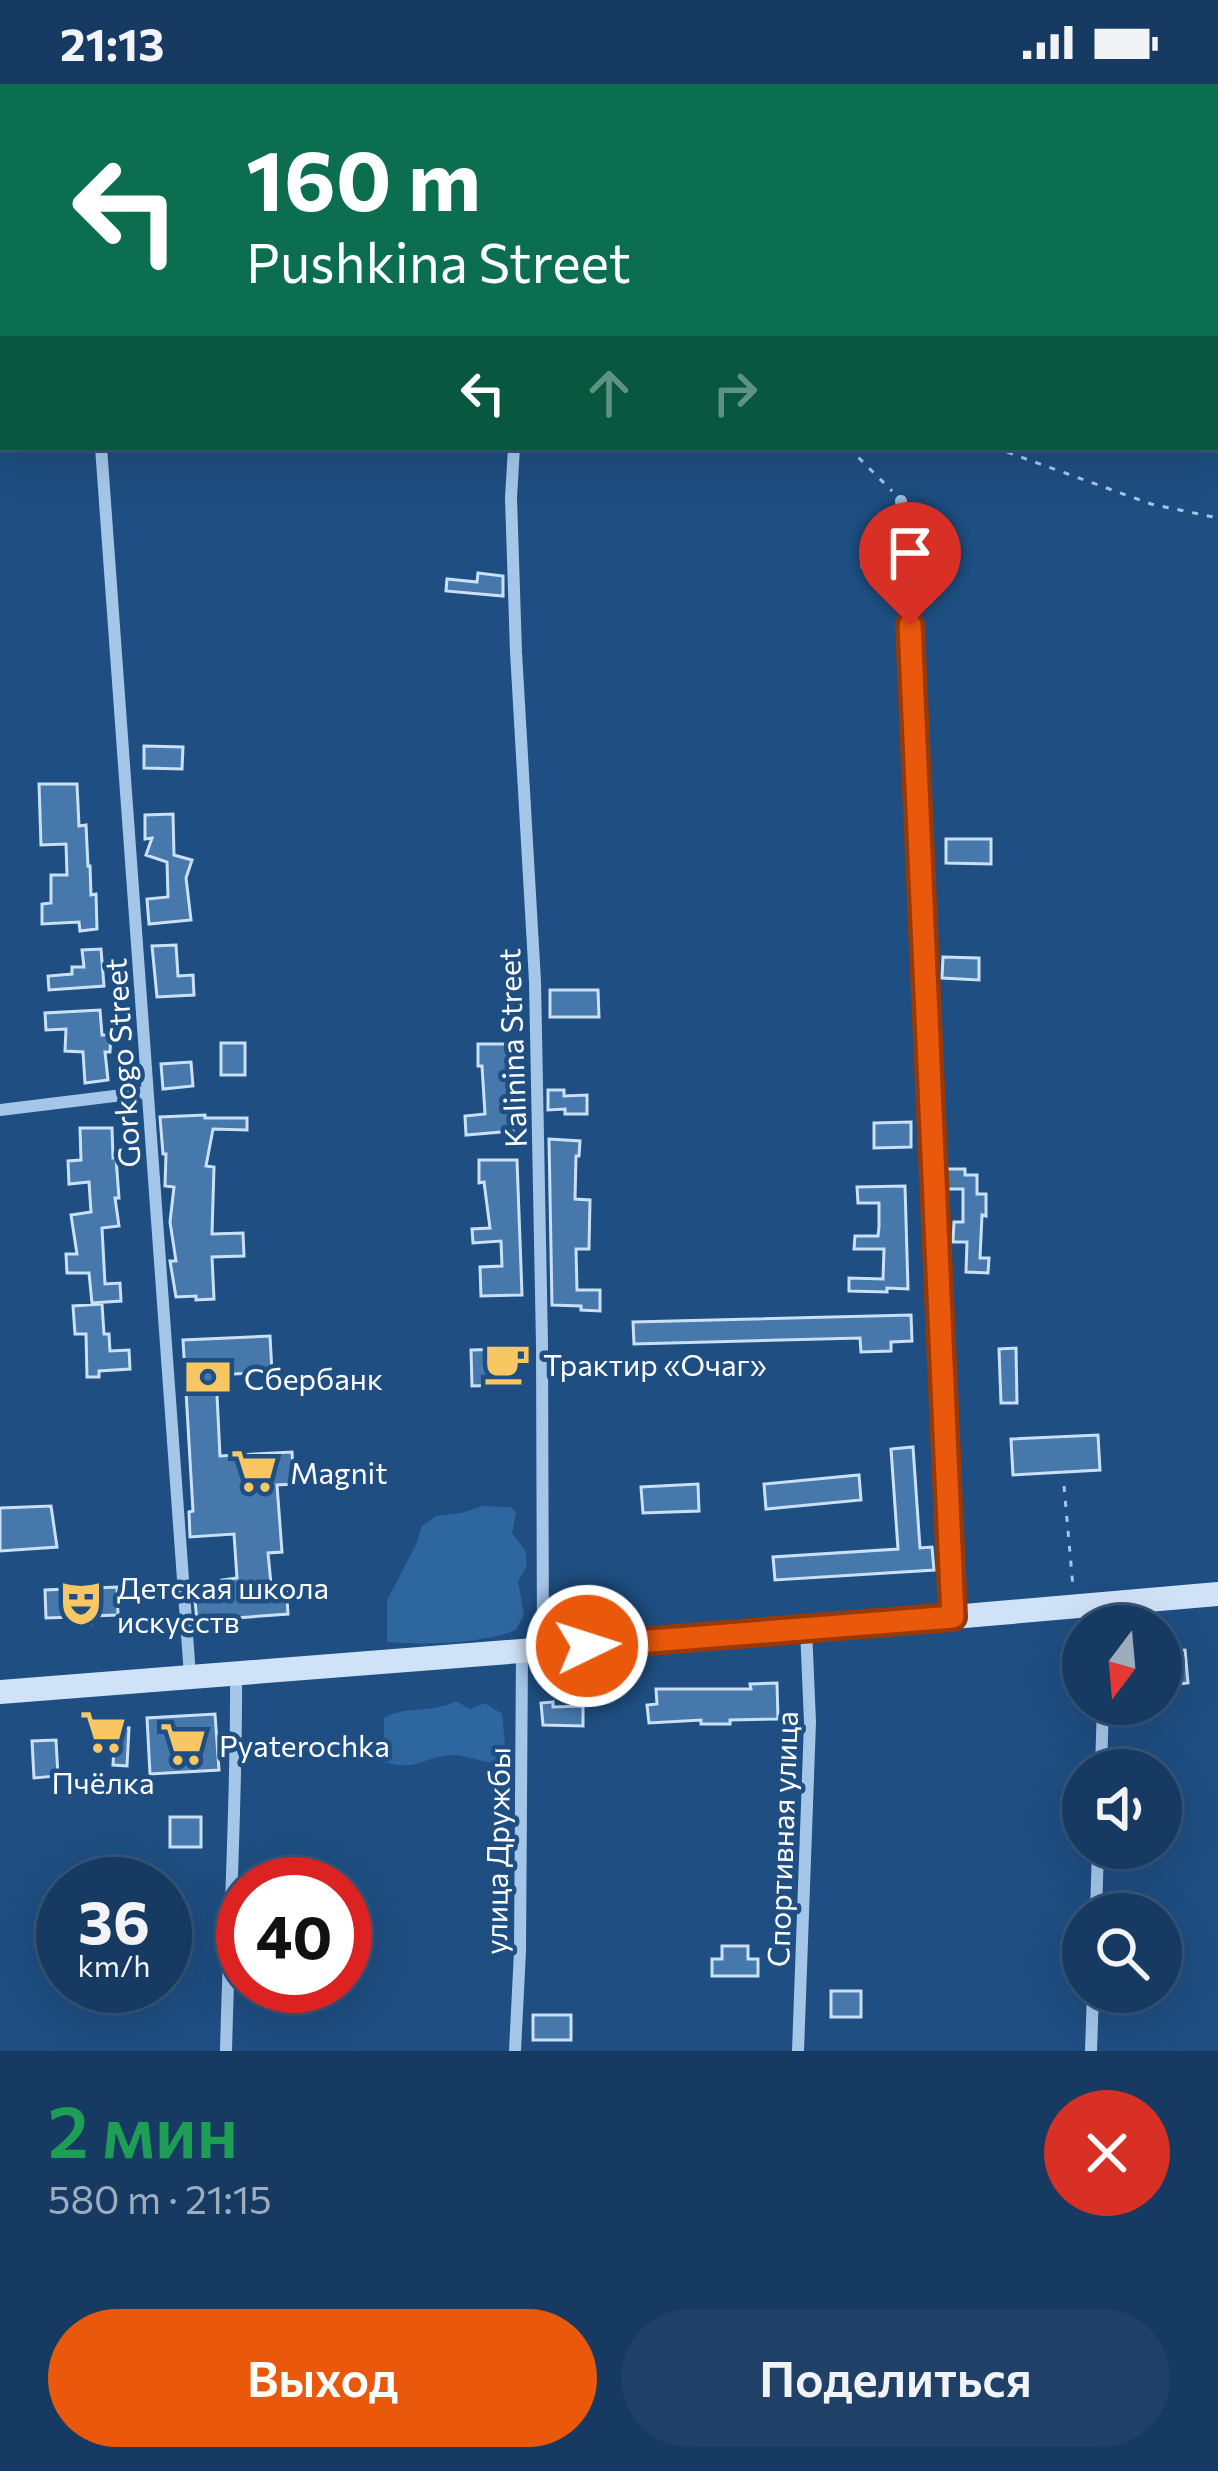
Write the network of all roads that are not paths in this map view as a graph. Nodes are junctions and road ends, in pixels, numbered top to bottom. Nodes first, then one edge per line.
1 (101, 450) edge
2 (514, 450) edge
3 (901, 501) road end
4 (148, 1092) junction
5 (0, 1110) edge
6 (1218, 1594) edge
7 (1139, 1605) edge
8 (1062, 1613) edge
9 (953, 1617) junction
10 (806, 1629) junction
11 (532, 1650) junction
12 (236, 1673) junction
13 (190, 1676) junction
14 (0, 1692) edge
15 (1092, 2013) edge
16 (226, 2051) edge
17 (515, 2051) edge
18 (798, 2051) edge
19 (1091, 2051) edge

1 - 4 street, Gorkogo Street
2 - 11 street, Kalinina Street
3 - 9 street
4 - 5 street
4 - 13 street, Gorkogo Street
6 - 7 street
8 - 9 street
9 - 10 street
10 - 11 street
10 - 18 street, Спортивная улица
11 - 12 street
11 - 17 street, улица Дружбы
12 - 13 street
12 - 16 street
13 - 14 street
15 - 19 street

